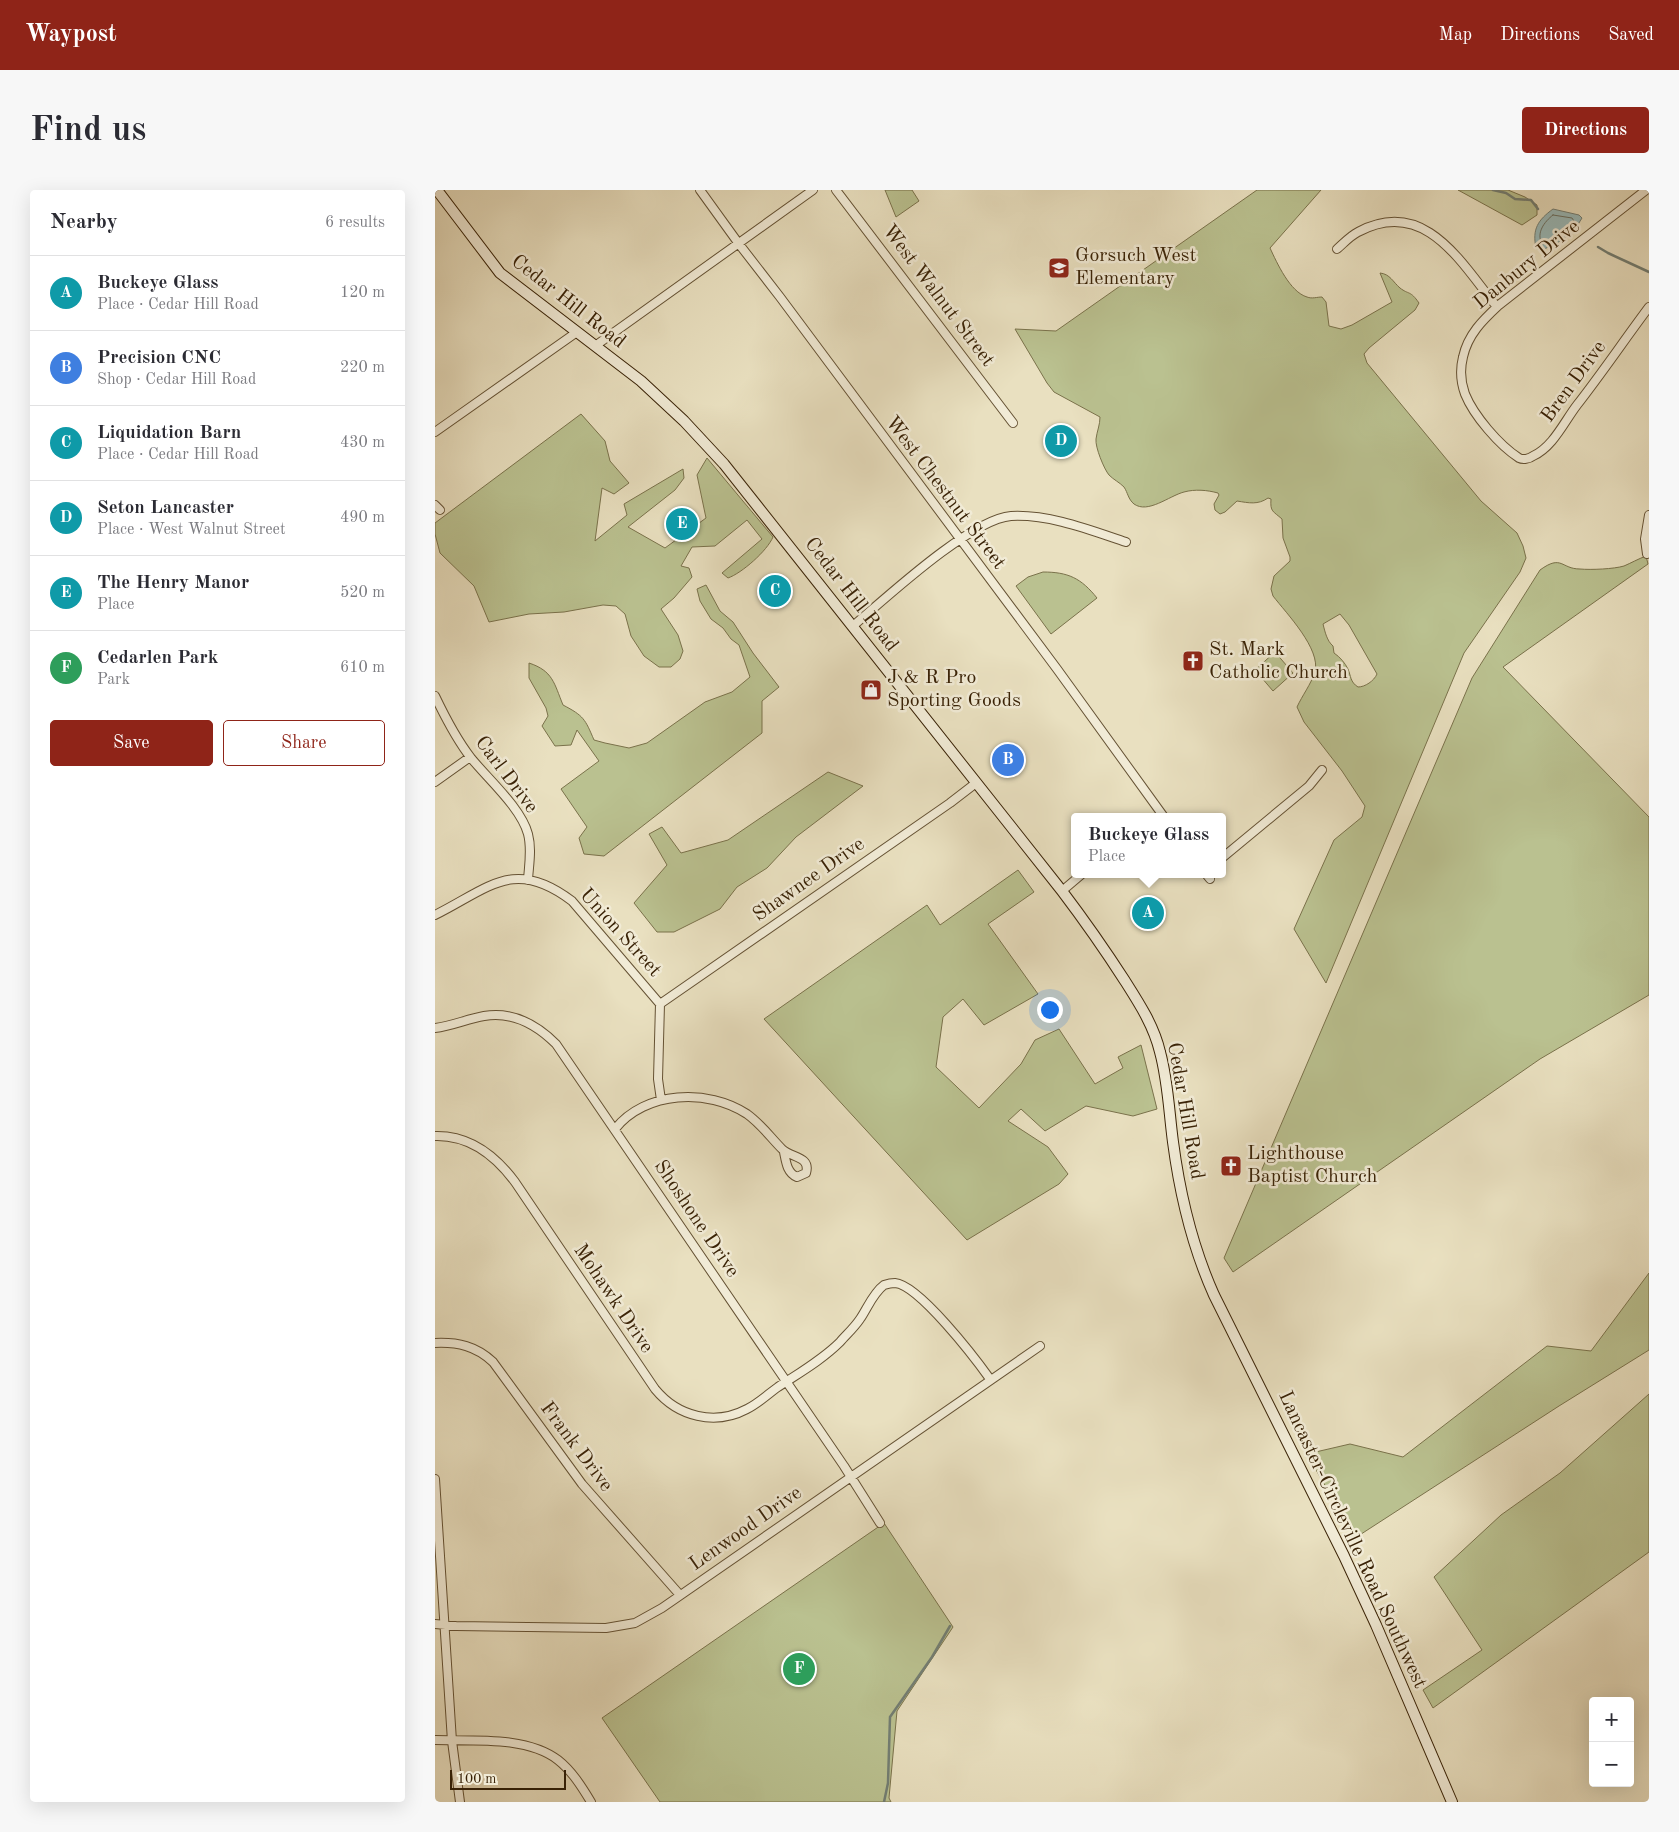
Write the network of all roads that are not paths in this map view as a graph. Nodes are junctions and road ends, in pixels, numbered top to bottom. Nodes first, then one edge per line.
1 (437, 190) edge
2 (700, 190) edge
3 (813, 190) edge
4 (836, 190) edge
5 (1646, 190) edge
6 (739, 244) junction
7 (1337, 249) dead end
8 (1497, 307) junction
9 (1649, 307) edge
10 (577, 332) junction
11 (595, 346) junction
12 (1013, 422) dead end
13 (435, 432) edge
14 (1516, 455) joint
15 (1649, 515) edge
16 (960, 539) junction
17 (1126, 542) dead end
18 (1647, 554) dead end
19 (853, 626) junction
20 (435, 696) edge
21 (471, 757) junction
22 (1322, 770) dead end
23 (435, 782) edge
24 (976, 782) junction
25 (1158, 813) edge
26 (1226, 855) edge
27 (1077, 878) edge
28 (528, 880) junction
29 (1061, 891) junction
30 (435, 915) edge
31 (660, 1004) junction
32 (435, 1028) edge
33 (661, 1100) junction
34 (615, 1129) junction
35 (435, 1136) edge
36 (784, 1152) dead end
37 (1214, 1295) joint
38 (435, 1343) edge
39 (1039, 1346) dead end
40 (990, 1379) junction
41 (787, 1382) junction
42 (851, 1477) junction
43 (435, 1479) edge
44 (880, 1523) dead end
45 (680, 1595) junction
46 (435, 1624) edge
47 (445, 1626) junction
48 (435, 1740) edge
49 (452, 1741) junction
50 (460, 1802) edge
51 (591, 1802) edge
52 (1452, 1802) edge

1 - 10 main road, Cedar Hill Road
2 - 6 street, West Chestnut Street
3 - 6 street
4 - 12 street, West Walnut Street
5 - 8 street, Danbury Drive
6 - 11 street
6 - 16 street, West Chestnut Street
7 - 8 street
8 - 14 street, Danbury Drive
9 - 14 street, Bren Drive
10 - 11 main road, Cedar Hill Road
10 - 13 street
11 - 19 main road, Cedar Hill Road
15 - 18 street
16 - 17 street
16 - 19 street
16 - 25 street, West Chestnut Street
19 - 24 main road, Cedar Hill Road
20 - 21 street, Carl Drive
21 - 23 street
21 - 28 street, Carl Drive
22 - 26 street
24 - 29 main road, Cedar Hill Road
24 - 31 street, Shawnee Drive
27 - 29 street
28 - 30 street, Union Street
28 - 31 street, Union Street
29 - 37 main road, Cedar Hill Road
31 - 33 street, Union Street
32 - 34 street, Shoshone Drive
33 - 34 street
33 - 36 street
34 - 41 street, Shoshone Drive
35 - 41 street, Mohawk Drive
37 - 52 main road, Lancaster-Circleville Road Southwest
38 - 45 street, Frank Drive
39 - 40 street, Lenwood Drive
40 - 41 street, Mohawk Drive
40 - 42 street, Lenwood Drive
41 - 42 street, Shoshone Drive
42 - 44 street, Shoshone Drive
42 - 45 street, Lenwood Drive
43 - 47 street
45 - 47 street, Lenwood Drive
46 - 47 street, Lenwood Drive
47 - 49 street
48 - 49 street
49 - 50 street
49 - 51 street

